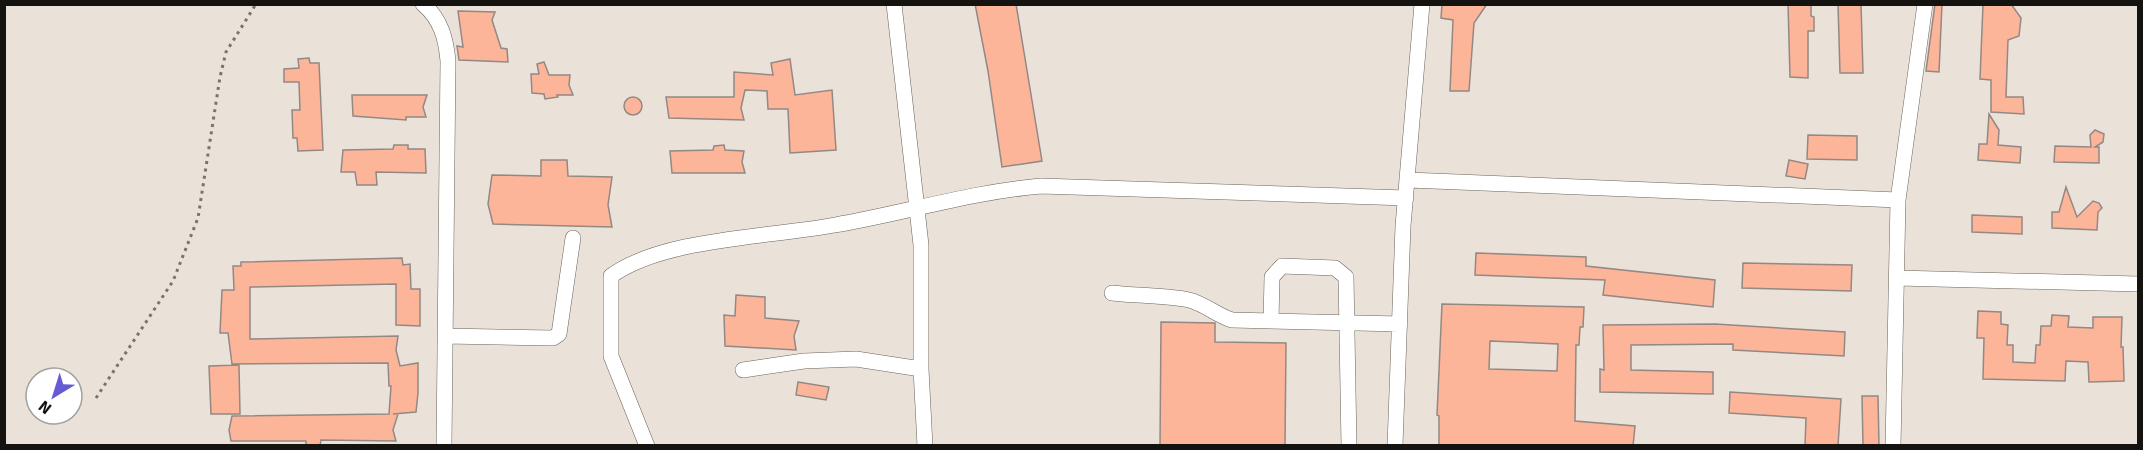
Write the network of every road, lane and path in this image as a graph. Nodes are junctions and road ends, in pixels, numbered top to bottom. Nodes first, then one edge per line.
1 (256, 4) edge
2 (423, 4) edge
3 (894, 4) edge
4 (1422, 4) edge
5 (1925, 4) edge
6 (1408, 180) junction
7 (1406, 198) junction
8 (1898, 200) junction
9 (917, 208) junction
10 (573, 238) dead end
11 (1897, 278) junction
12 (2139, 284) edge
13 (1112, 293) dead end
14 (1271, 321) junction
15 (1346, 322) junction
16 (1400, 324) junction
17 (446, 336) junction
18 (921, 369) junction
19 (743, 370) dead end
20 (96, 398) dead end
21 (444, 446) edge
22 (647, 446) edge
23 (925, 446) edge
24 (1349, 446) edge
25 (1395, 446) edge
26 (1893, 446) edge

1 - 20 path
2 - 17 street
3 - 9 street
4 - 6 street
5 - 8 street
6 - 7 street
6 - 8 street
7 - 9 street
7 - 16 street
8 - 11 street
9 - 18 street
9 - 22 street
10 - 17 street
11 - 12 street
11 - 26 street
13 - 14 street
14 - 15 street
14 - 15 street
15 - 16 street
15 - 24 street
16 - 25 street
17 - 21 street
18 - 19 street
18 - 23 street

